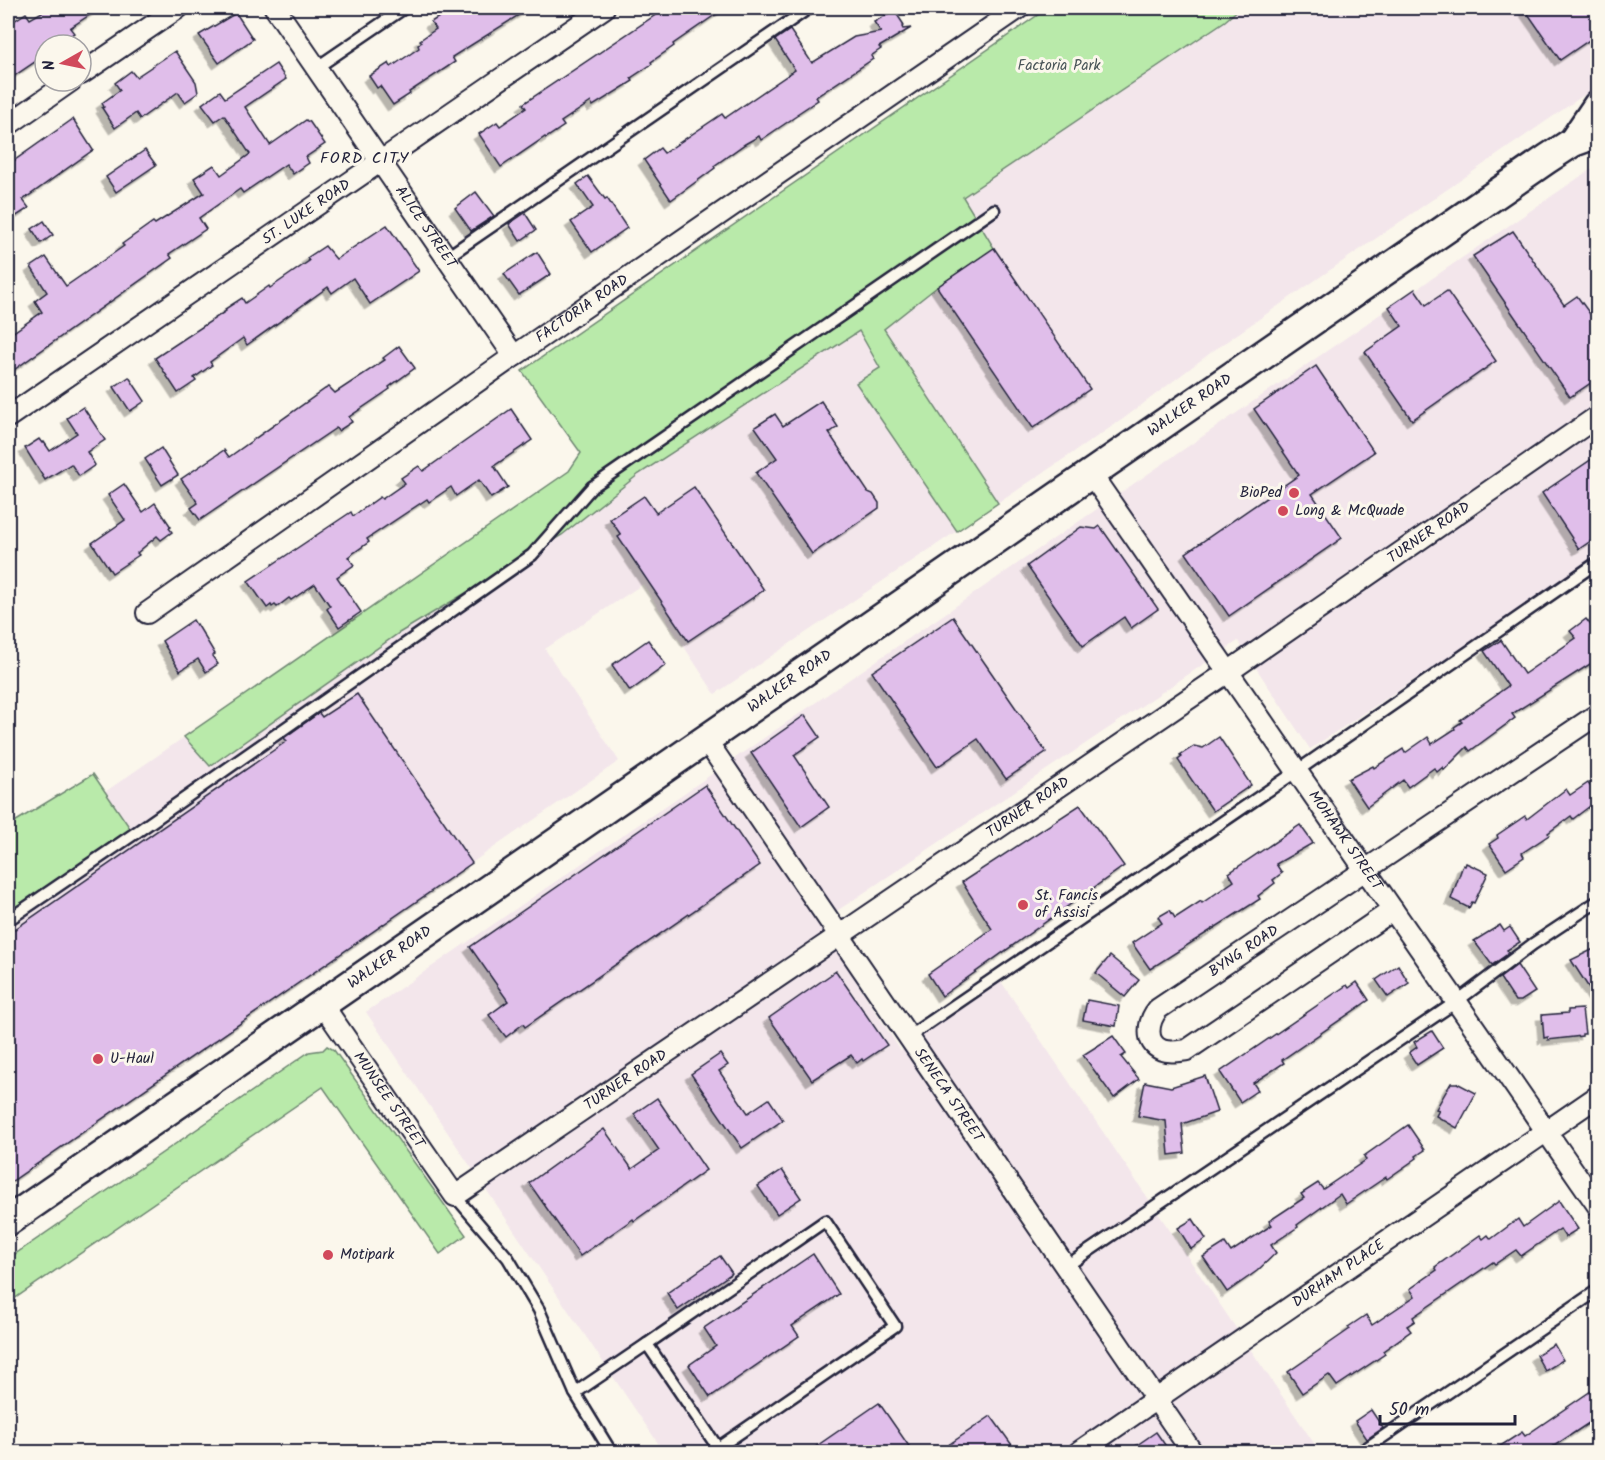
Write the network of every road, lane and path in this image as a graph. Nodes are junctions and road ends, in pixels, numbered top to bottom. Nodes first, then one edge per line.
1 (178, 8) edge
2 (275, 8) edge
3 (404, 8) edge
4 (604, 8) edge
5 (809, 8) edge
6 (1019, 8) edge
7 (93, 66) edge
8 (316, 68) junction
9 (54, 93) edge
10 (1598, 105) edge
11 (8, 125) edge
12 (1585, 138) edge
13 (381, 161) junction
14 (994, 210) dead end
15 (447, 257) junction
16 (514, 356) junction
17 (1598, 416) edge
18 (8, 417) edge
19 (1091, 474) junction
20 (1598, 562) edge
21 (147, 613) dead end
22 (1228, 672) junction
23 (1598, 714) edge
24 (706, 740) junction
25 (1297, 771) junction
26 (1365, 869) junction
27 (1598, 901) edge
28 (1394, 910) junction
29 (8, 920) edge
30 (840, 936) junction
31 (1456, 1002) junction
32 (322, 1004) junction
33 (908, 1037) junction
34 (1598, 1096) edge
35 (1546, 1131) junction
36 (455, 1196) junction
37 (1598, 1206) edge
38 (8, 1221) edge
39 (1065, 1267) junction
40 (1598, 1290) edge
41 (647, 1344) junction
42 (575, 1393) junction
43 (1156, 1399) junction
44 (715, 1450) edge
45 (611, 1452) edge
46 (1079, 1452) edge
47 (1192, 1452) edge
48 (1361, 1452) edge

1 - 7 street
2 - 8 street, ALICE STREET
3 - 8 lane
4 - 13 street, ST. LUKE ROAD
5 - 15 lane
6 - 16 street, FACTORIA ROAD
8 - 13 street, ALICE STREET
9 - 11 street
10 - 12 main road, WALKER ROAD
12 - 19 main road, WALKER ROAD
13 - 15 street, ALICE STREET
13 - 18 street, ST. LUKE ROAD
14 - 29 lane
15 - 16 street, ALICE STREET
16 - 21 street, FACTORIA ROAD
17 - 22 street, TURNER ROAD
19 - 22 street, MOHAWK STREET
19 - 24 main road, WALKER ROAD
20 - 25 lane
22 - 25 street, MOHAWK STREET
22 - 30 street, TURNER ROAD
23 - 26 street, BYNG ROAD
24 - 30 street, SENECA STREET
24 - 32 main road, WALKER ROAD
25 - 26 street, MOHAWK STREET
25 - 33 lane
26 - 28 street, MOHAWK STREET
26 - 28 street, BYNG ROAD
27 - 31 lane
28 - 31 street, MOHAWK STREET
30 - 33 street, SENECA STREET
30 - 36 street, TURNER ROAD
31 - 35 street, MOHAWK STREET
31 - 39 lane
32 - 36 street, MUNSEE STREET
32 - 38 main road, WALKER ROAD
33 - 39 street, SENECA STREET
34 - 35 street, DURHAM PLACE
35 - 37 street, MOHAWK STREET
35 - 43 street, DURHAM PLACE
36 - 42 lane
39 - 43 street, SENECA STREET
40 - 48 lane
41 - 42 lane
41 - 44 lane
41 - 44 lane
42 - 45 lane
43 - 46 street, DURHAM PLACE
43 - 47 street, SENECA STREET

